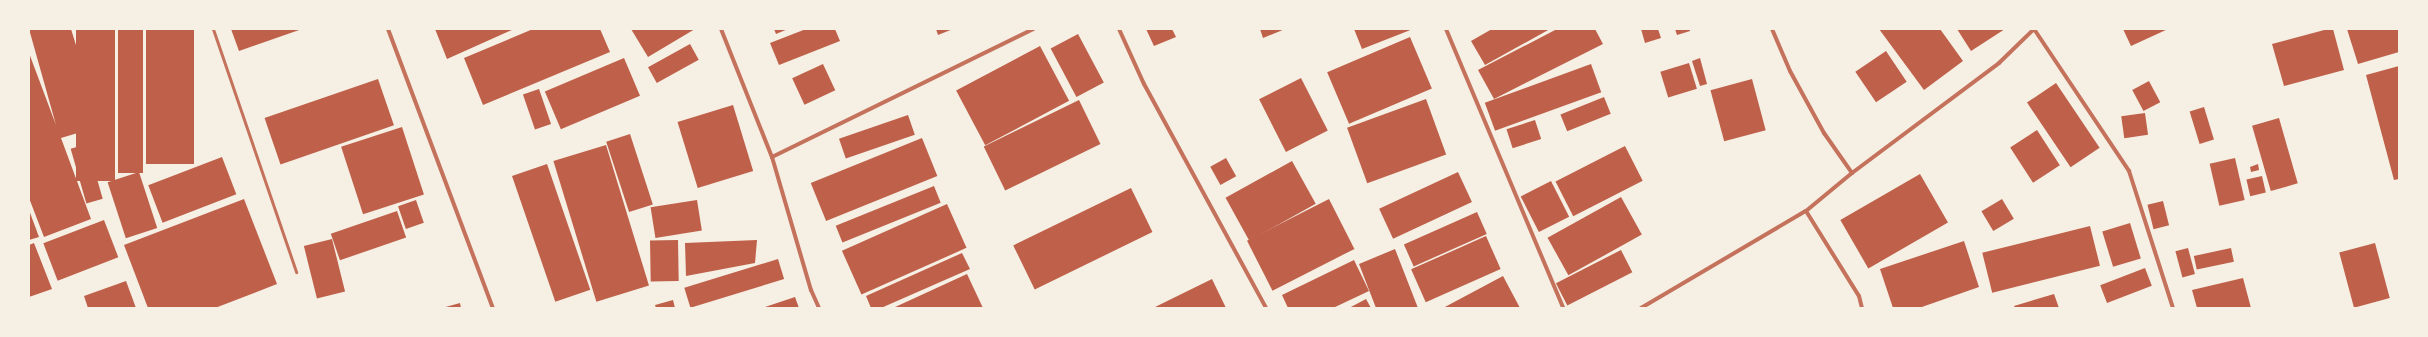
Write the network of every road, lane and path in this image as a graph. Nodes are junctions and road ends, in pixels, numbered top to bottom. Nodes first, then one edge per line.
1 (213, 29) edge
2 (388, 29) edge
3 (721, 29) edge
4 (1033, 29) edge
5 (1119, 29) edge
6 (1446, 29) edge
7 (1772, 29) edge
8 (2034, 29) edge
9 (772, 157) junction
10 (1852, 173) junction
11 (1806, 210) junction
12 (296, 272) dead end
13 (493, 308) edge
14 (819, 308) edge
15 (1266, 308) edge
16 (1563, 308) edge
17 (1641, 308) edge
18 (1862, 308) edge
19 (2173, 308) edge

1 - 12 lane
2 - 13 street
3 - 9 street
4 - 9 street
5 - 15 street
6 - 16 street
7 - 10 street
8 - 10 street
8 - 19 street
9 - 14 street
10 - 11 street
11 - 17 street
11 - 18 street

